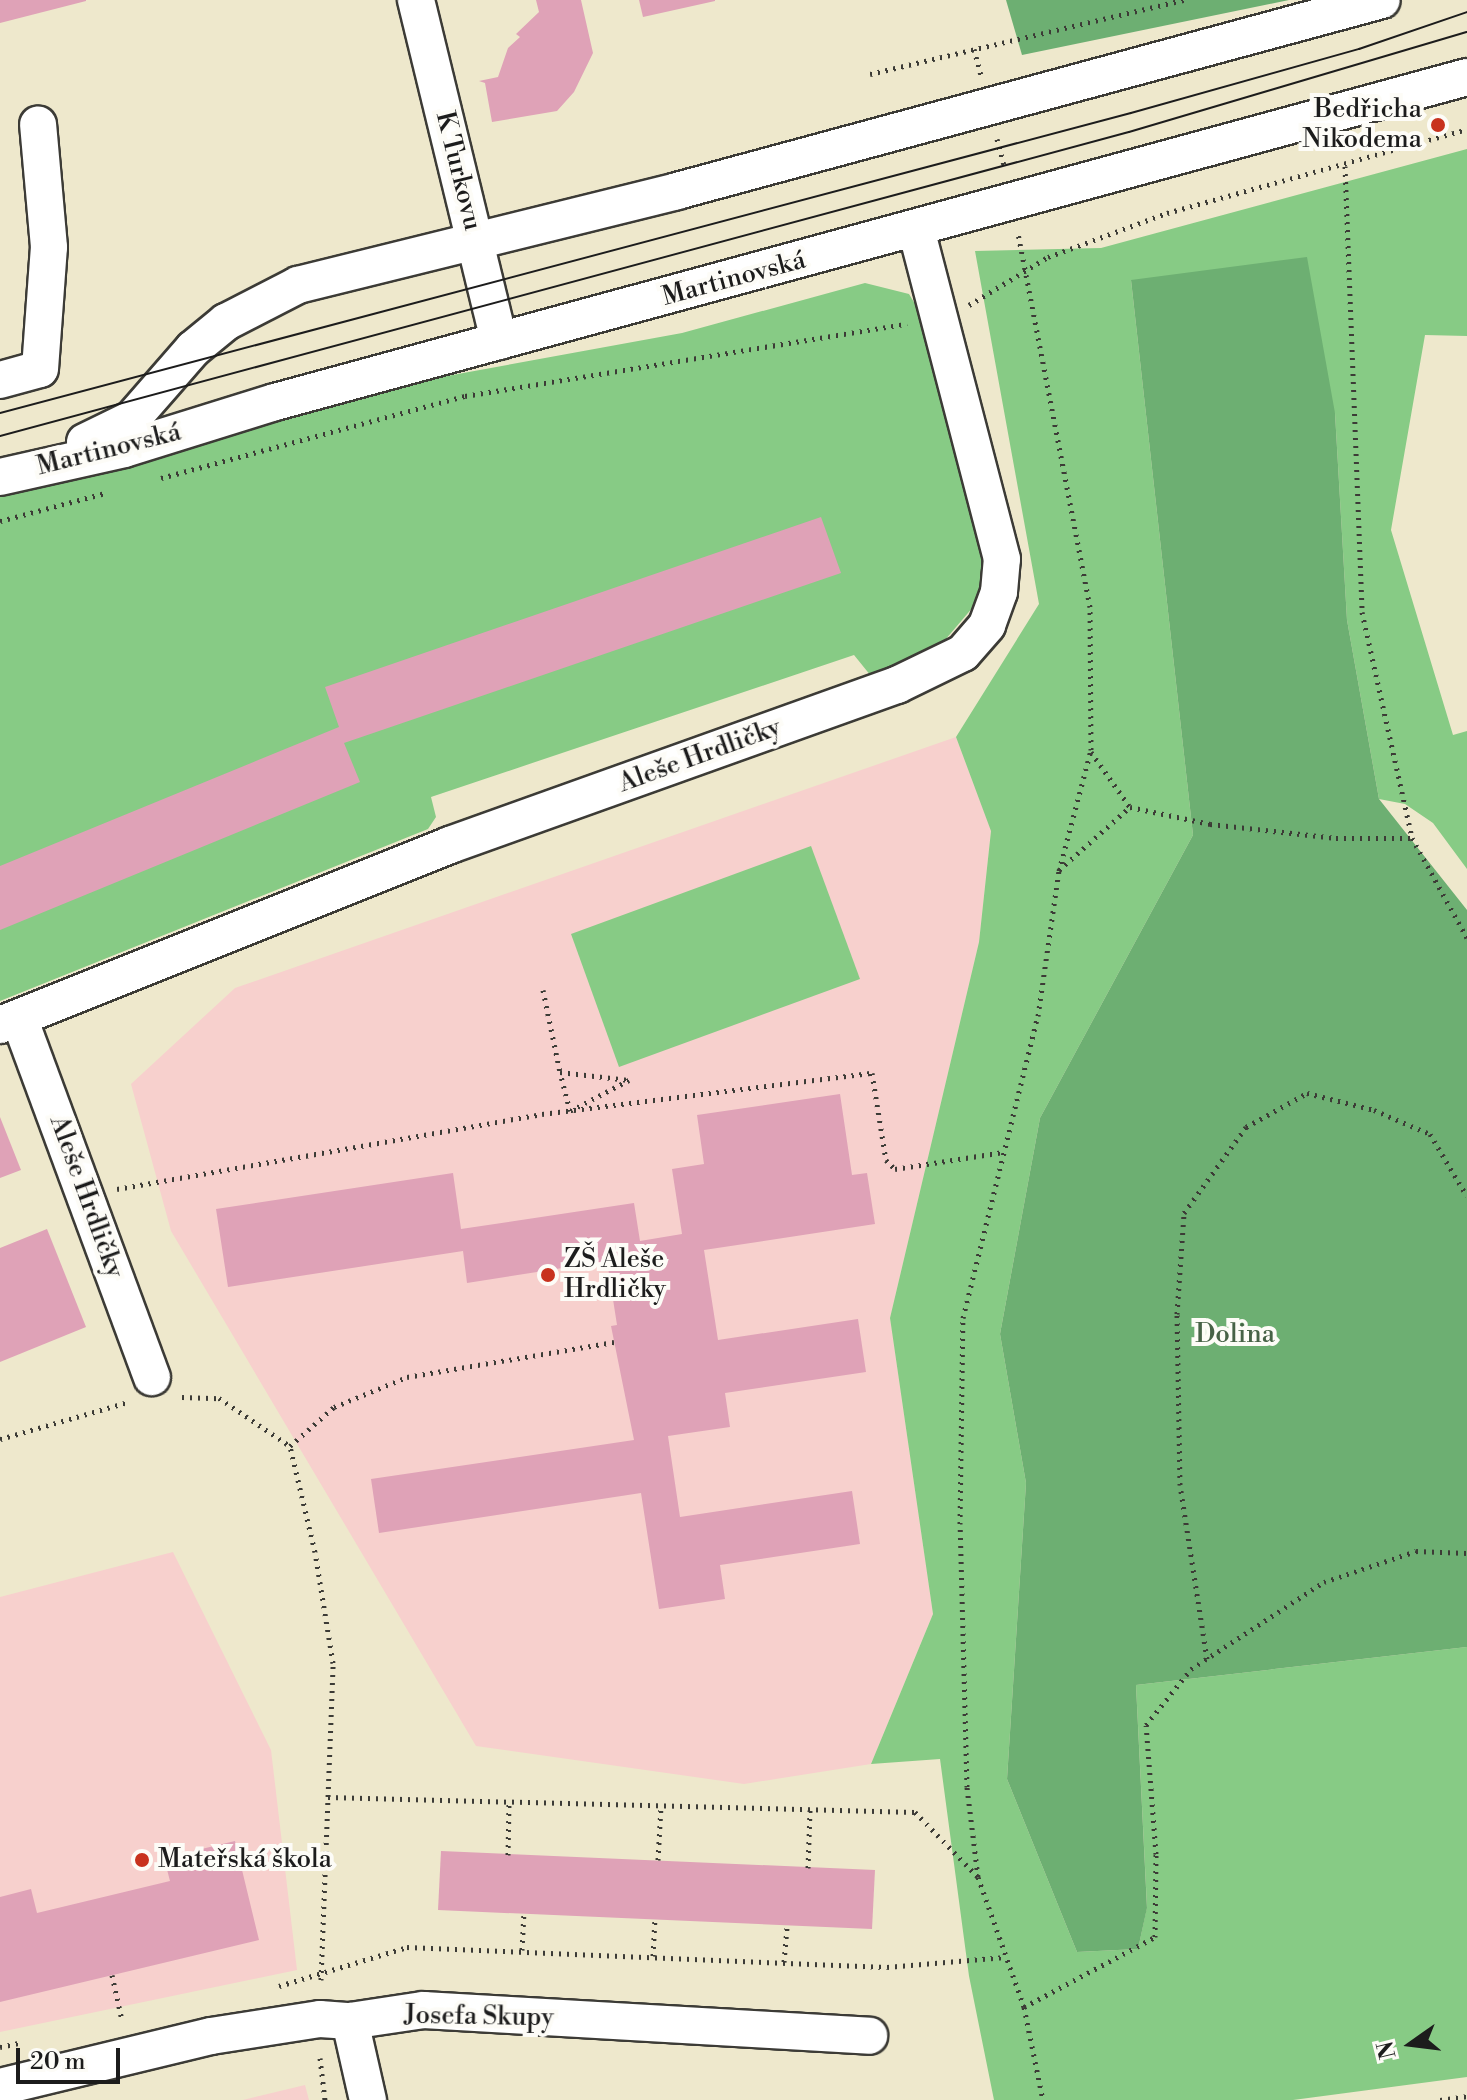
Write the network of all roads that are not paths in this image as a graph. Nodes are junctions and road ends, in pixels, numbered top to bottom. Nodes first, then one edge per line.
1 (416, 0) edge
2 (1382, 0) edge
3 (1467, 77) edge
4 (38, 124) dead end
5 (916, 230) junction
6 (475, 243) junction
7 (499, 341) junction
8 (0, 380) edge
9 (0, 468) edge
10 (0, 477) edge
11 (10, 1021) edge
12 (152, 1377) dead end
13 (335, 2020) junction
14 (869, 2036) dead end
15 (0, 2087) edge
16 (368, 2100) edge

1 - 6 street, K Turkovu
2 - 6 street, Martinovská
3 - 5 street, Martinovská
4 - 8 street
5 - 7 street, Martinovská
5 - 11 street, Aleše Hrdličky
6 - 7 street, K Turkovu
6 - 9 street, Martinovská
7 - 10 street, Martinovská
11 - 12 street, Aleše Hrdličky
13 - 14 street, Josefa Skupy
13 - 15 street, Josefa Skupy
13 - 16 street

